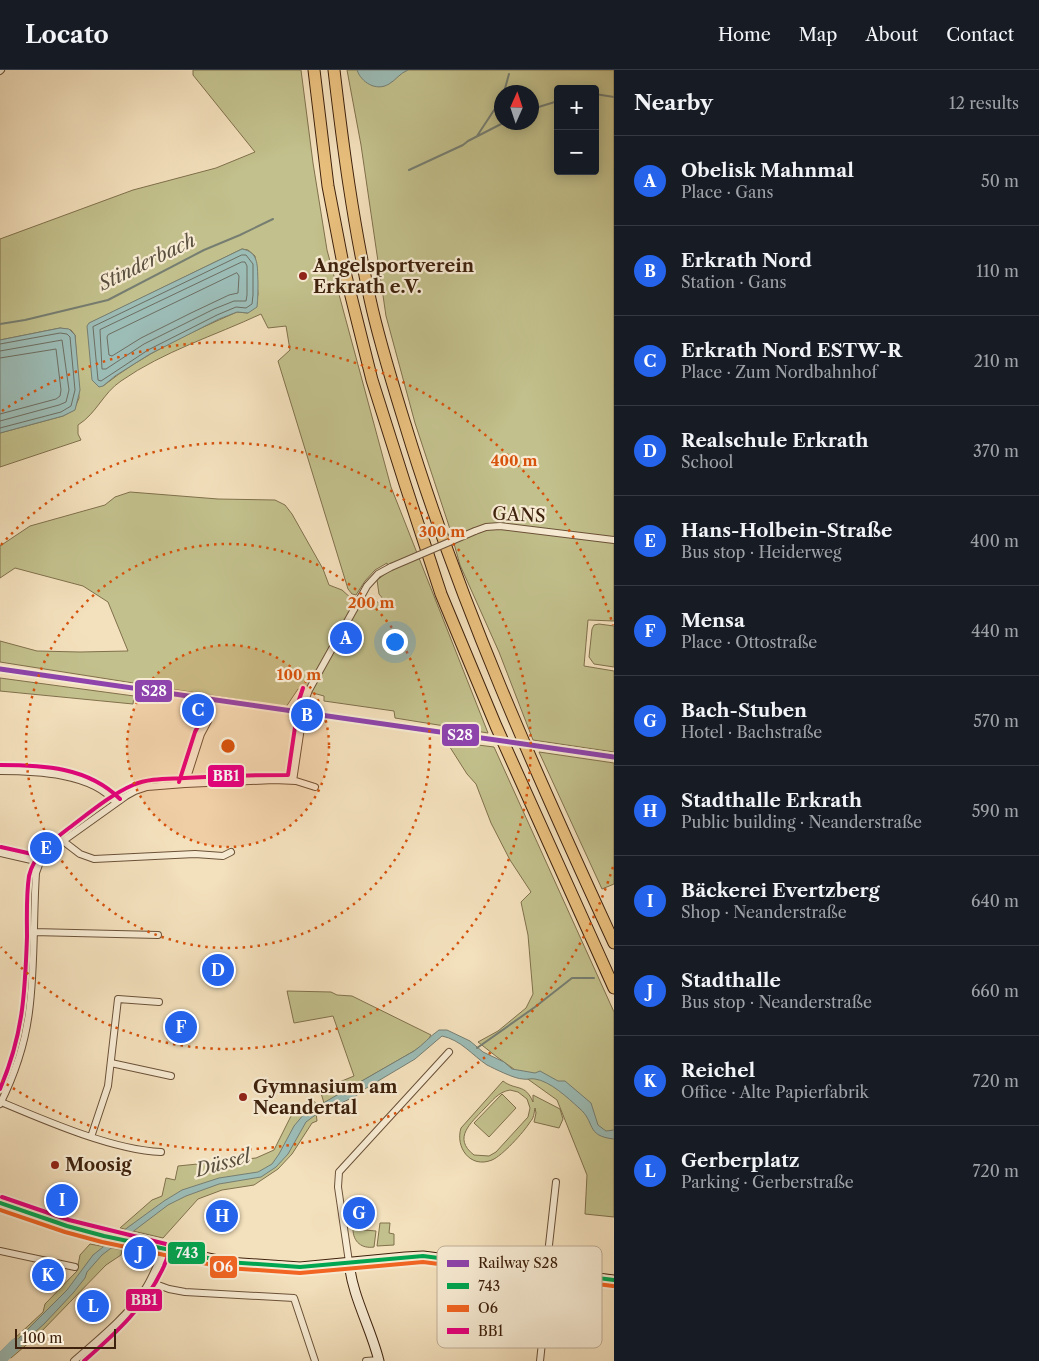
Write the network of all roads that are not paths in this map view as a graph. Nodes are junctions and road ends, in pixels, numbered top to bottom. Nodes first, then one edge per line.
1 (314, 70) edge
2 (334, 70) edge
3 (614, 540) edge
4 (208, 721) dead end
5 (0, 771) edge
6 (293, 781) junction
7 (185, 784) junction
8 (315, 787) dead end
9 (116, 803) junction
10 (63, 841) junction
11 (231, 852) dead end
12 (0, 853) edge
13 (40, 862) junction
14 (33, 932) junction
15 (158, 936) dead end
16 (614, 943) edge
17 (614, 988) edge
18 (159, 1002) dead end
19 (449, 1052) dead end
20 (111, 1063) junction
21 (171, 1076) dead end
22 (1, 1103) edge
23 (91, 1137) junction
24 (161, 1152) dead end
25 (556, 1182) dead end
26 (0, 1203) edge
27 (552, 1246) edge
28 (164, 1250) junction
29 (0, 1251) edge
30 (437, 1258) edge
31 (349, 1262) junction
32 (75, 1267) dead end
33 (158, 1285) dead end
34 (541, 1348) edge
35 (378, 1359) edge
36 (74, 1361) edge
37 (315, 1361) edge
38 (366, 1361) edge
39 (540, 1361) edge

1 - 17 highway
2 - 16 highway
3 - 6 street, GANS, bridge
4 - 7 street
5 - 9 street
6 - 7 street
6 - 8 street
7 - 9 street
9 - 10 street
10 - 11 street
10 - 13 street
12 - 13 street
13 - 14 street
14 - 15 street
14 - 22 street
18 - 20 street
19 - 31 street
20 - 21 street
20 - 23 street
22 - 23 street
23 - 24 street
25 - 27 street
26 - 28 main road
28 - 31 main road
28 - 36 street
29 - 32 street
30 - 31 main road
31 - 35 main road
33 - 37 street
34 - 39 street
35 - 38 street

